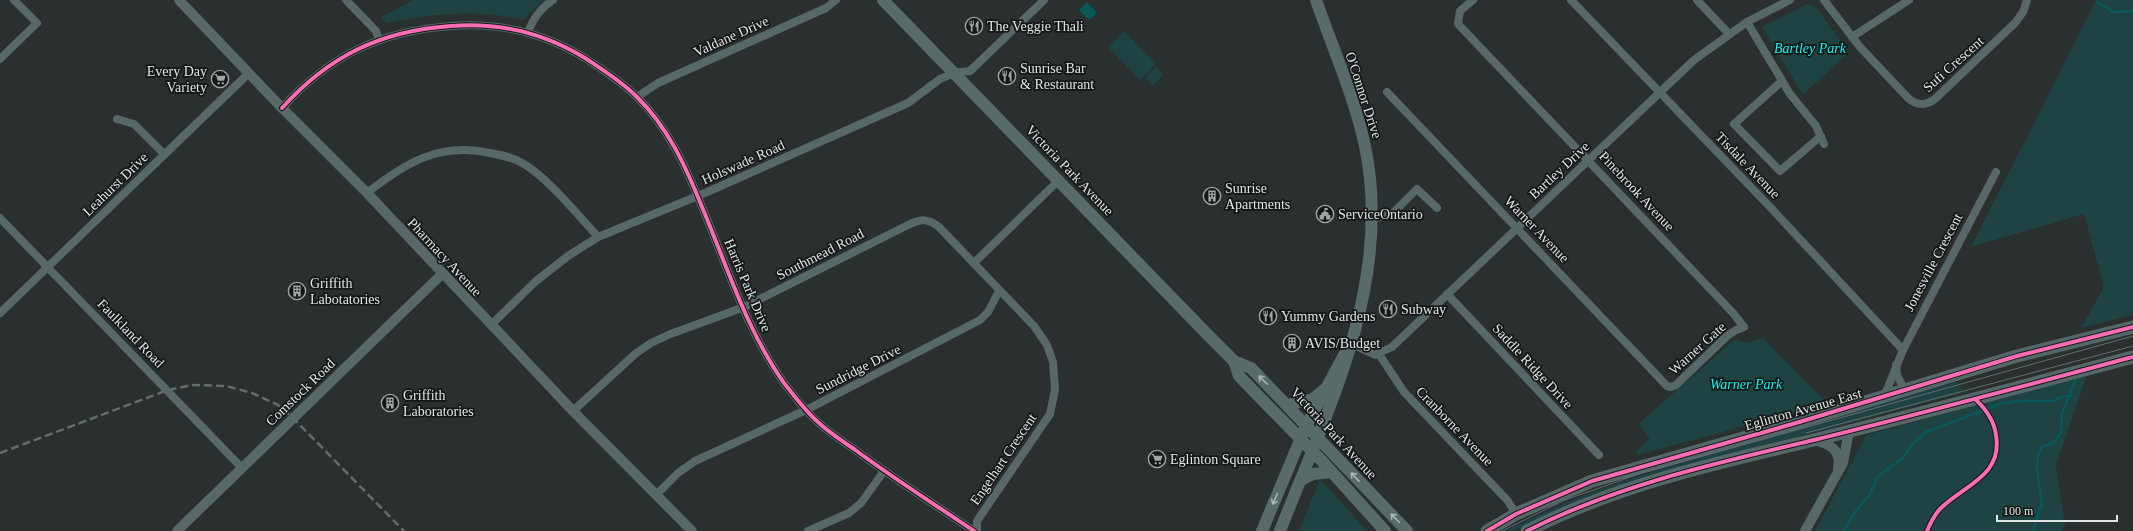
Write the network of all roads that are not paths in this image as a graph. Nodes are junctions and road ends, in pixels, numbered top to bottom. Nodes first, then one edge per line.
1 (14, 0) edge
2 (179, 0) edge
3 (346, 0) edge
4 (553, 0) edge
5 (836, 0) edge
6 (883, 0) edge
7 (1044, 0) edge
8 (1316, 0) edge
9 (1473, 0) edge
10 (1571, 0) edge
11 (1697, 0) edge
12 (1790, 0) edge
13 (1824, 0) edge
14 (1909, 0) edge
15 (2027, 0) edge
16 (1747, 22) junction
17 (528, 32) junction
18 (1728, 34) junction
19 (1852, 37) junction
20 (379, 39) junction
21 (0, 59) edge
22 (249, 73) junction
23 (954, 73) junction
24 (1782, 81) junction
25 (1387, 92) dead end
26 (1659, 92) junction
27 (637, 97) junction
28 (282, 108) junction
29 (117, 119) dead end
30 (164, 154) junction
31 (1589, 160) junction
32 (1996, 172) dead end
33 (1059, 180) junction
34 (366, 193) junction
35 (698, 196) junction
36 (1437, 208) dead end
37 (0, 218) edge
38 (1372, 219) junction
39 (1518, 227) junction
40 (598, 237) junction
41 (974, 263) junction
42 (48, 267) junction
43 (442, 274) junction
44 (999, 291) junction
45 (1447, 294) junction
46 (744, 307) junction
47 (0, 313) edge
48 (491, 325) junction
49 (2133, 326) edge
50 (1744, 327) joint
51 (1352, 344) junction
52 (1903, 350) junction
53 (1379, 354) junction
54 (2133, 357) edge
55 (1234, 361) junction
56 (1896, 365) junction
57 (1667, 386) joint
58 (1326, 389) junction
59 (1905, 391) junction
60 (1884, 398) junction
61 (1287, 405) junction
62 (806, 410) junction
63 (573, 411) junction
64 (1283, 421) junction
65 (1306, 426) junction
66 (1852, 430) junction
67 (1318, 438) junction
68 (1300, 439) junction
69 (1814, 440) junction
70 (1312, 452) junction
71 (1599, 455) dead end
72 (1288, 467) junction
73 (242, 468) junction
74 (884, 471) junction
75 (1331, 472) junction
76 (1837, 473) junction
77 (1301, 480) junction
78 (657, 494) junction
79 (1516, 514) junction
80 (177, 531) edge
81 (692, 531) edge
82 (808, 531) edge
83 (976, 531) edge
84 (1262, 531) edge
85 (1280, 531) edge
86 (1385, 531) edge
87 (1407, 531) edge
88 (1487, 531) edge
89 (1527, 531) edge
90 (1805, 531) edge

1 - 21 street
2 - 22 street, Pharmacy Avenue
3 - 20 street
4 - 17 street
5 - 27 street, Valdane Drive
6 - 23 main road, Victoria Park Avenue
7 - 23 street, Holswade Road
8 - 38 main road, O'Connor Drive
9 - 31 street, Pinebrook Avenue
10 - 26 street, Tisdale Avenue
11 - 18 street
12 - 16 street, Bartley Drive
13 - 19 street, Sufi Crescent
14 - 19 street
15 - 19 street, Sufi Crescent
16 - 18 street, Bartley Drive
16 - 24 street
17 - 20 street, Harris Park Drive
17 - 27 street, Harris Park Drive
18 - 26 street, Bartley Drive
20 - 28 street, Harris Park Drive
22 - 28 street, Pharmacy Avenue
22 - 30 street, Leahurst Drive
23 - 33 main road, Victoria Park Avenue
23 - 35 street, Holswade Road
24 - 24 street
25 - 39 street, Warner Avenue
26 - 31 street, Bartley Drive
26 - 52 street, Tisdale Avenue
27 - 35 street, Harris Park Drive
28 - 34 street, Pharmacy Avenue
29 - 30 street
30 - 42 street, Leahurst Drive
31 - 39 street, Bartley Drive
31 - 50 street, Pinebrook Avenue
32 - 52 street, Jonesville Crescent
33 - 41 street
33 - 55 main road, Victoria Park Avenue
34 - 40 street
34 - 43 street, Pharmacy Avenue
35 - 40 street, Holswade Road
35 - 46 street, Harris Park Drive
36 - 38 street
37 - 42 street, Faulkland Road
38 - 51 main road, O'Connor Drive
39 - 45 street, Bartley Drive
39 - 57 street, Warner Avenue
40 - 48 street, Holswade Road
41 - 44 street, Engelhart Crescent
41 - 46 street, Southmead Road
42 - 47 street, Leahurst Drive
42 - 73 street, Faulkland Road
43 - 48 street, Pharmacy Avenue
43 - 73 street, Comstock Road
44 - 62 street, Sundridge Drive
44 - 83 street, Engelhart Crescent
45 - 53 street, Bartley Drive
45 - 71 street, Saddle Ridge Drive
46 - 62 street, Harris Park Drive
46 - 63 street, Southmead Road
48 - 63 street, Pharmacy Avenue
49 - 59 main road, Eglinton Avenue East
50 - 57 street, Warner Gate
51 - 53 street
51 - 58 main road, O'Connor Drive
51 - 67 main road, O'Connor Drive
52 - 56 street, Jonesville Crescent
53 - 79 street, Cranborne Avenue
54 - 66 main road, Eglinton Avenue East
61 -> 55 main road, Victoria Park Avenue
55 - 64 main road, Victoria Park Avenue
56 - 59 street
56 - 60 street, Jonesville Crescent
58 - 61 main road
58 - 65 main road, O'Connor Drive
59 - 60 main road, Eglinton Avenue East
60 - 79 main road, Eglinton Avenue East
61 - 65 main road, Victoria Park Avenue
62 - 74 street, Harris Park Drive
62 - 78 street, Sundridge Drive
63 - 78 street, Pharmacy Avenue
64 - 68 main road, Victoria Park Avenue
64 - 72 main road
65 - 67 main road, Victoria Park Avenue
65 - 68 main road
66 - 69 main road, Eglinton Avenue East
66 - 76 street
67 - 70 main road
87 -> 67 main road, Victoria Park Avenue
68 - 70 main road, Victoria Park Avenue
68 - 72 main road
69 - 76 street
69 - 89 main road, Eglinton Avenue East
70 - 75 main road, Victoria Park Avenue
70 - 77 main road
72 -> 84 main road
73 - 80 street, Comstock Road
74 - 82 street
74 - 83 street, Harris Park Drive
75 - 77 main road
75 - 86 main road, Victoria Park Avenue
76 - 90 street
77 - 85 main road
78 - 81 street, Pharmacy Avenue
79 - 88 main road, Eglinton Avenue East

